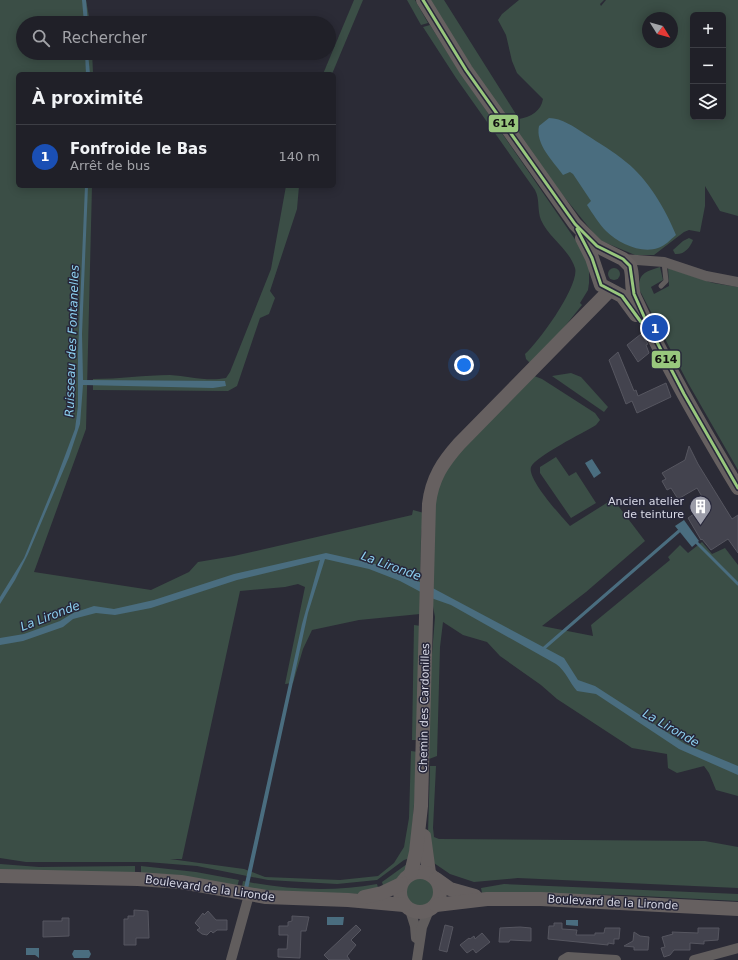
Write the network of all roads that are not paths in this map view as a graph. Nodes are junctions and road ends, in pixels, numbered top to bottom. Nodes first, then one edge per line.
1 (422, 0) edge
2 (574, 224) junction
3 (621, 258) junction
4 (651, 262) junction
5 (664, 262) junction
6 (598, 276) junction
7 (631, 278) junction
8 (738, 282) edge
9 (661, 286) dead end
10 (612, 291) junction
11 (557, 343) junction
12 (660, 350) junction
13 (738, 488) edge
14 (421, 806) junction
15 (411, 873) junction
16 (0, 876) edge
17 (432, 876) junction
18 (401, 884) junction
19 (249, 895) junction
20 (487, 898) junction
21 (348, 900) junction
22 (407, 907) junction
23 (433, 907) junction
24 (738, 909) edge
25 (738, 948) edge
26 (231, 960) edge
27 (417, 960) edge
28 (563, 960) edge
29 (616, 960) edge
30 (694, 960) edge

1 - 2 street
2 - 3 street
2 - 6 street
3 - 4 street
3 - 6 street
3 - 7 street
4 - 5 street
4 - 7 street
5 - 8 street
5 - 9 lane
6 - 10 street
6 - 11 street
7 - 10 street
7 - 12 street
10 - 11 street
10 - 12 street
11 - 14 street, Chemin des Cardonilles
12 - 13 street
14 - 15 street, Chemin des Cardonilles
14 - 17 street, Chemin des Cardonilles
15 - 17 street
15 - 18 street
16 - 19 street, Boulevard de la Lironde
17 - 20 street, Boulevard de la Lironde
17 - 23 street
18 - 21 street, Boulevard de la Lironde
18 - 22 street
19 - 21 street, Boulevard de la Lironde
19 - 26 street
20 - 23 street, Boulevard de la Lironde
20 - 24 street, Boulevard de la Lironde
21 - 22 street, Boulevard de la Lironde
22 - 23 street
22 - 27 street
23 - 27 street
25 - 30 street
28 - 29 street

